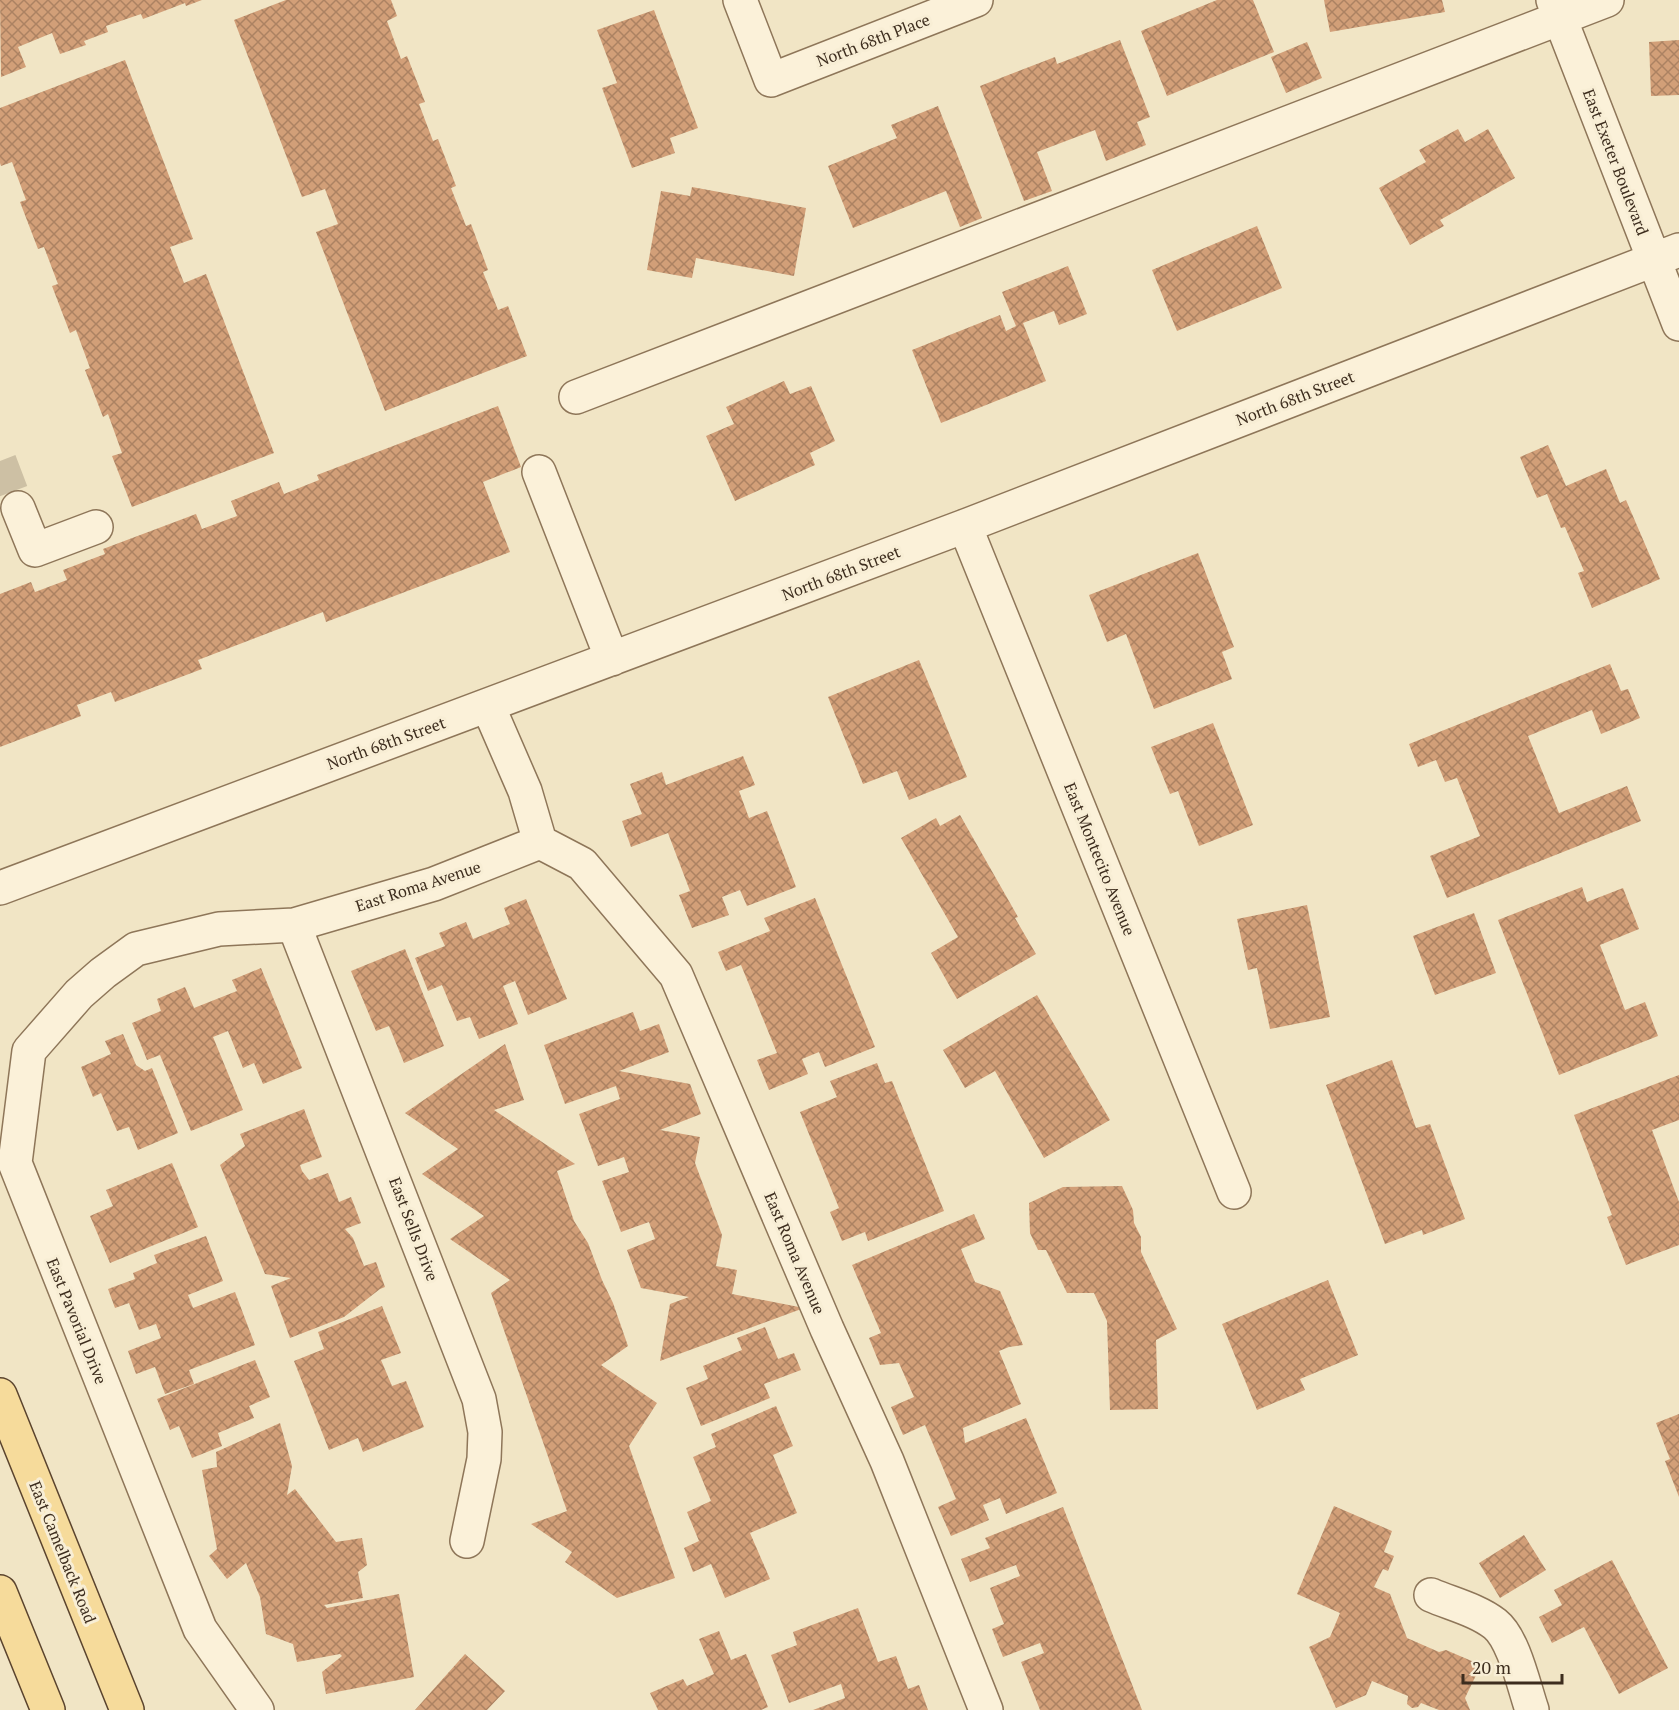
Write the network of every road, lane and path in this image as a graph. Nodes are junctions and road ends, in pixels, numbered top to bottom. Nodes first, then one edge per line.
1 (740, 0) edge
2 (976, 0) edge
3 (1608, 0) edge
4 (1557, 9) edge
5 (1666, 255) edge
6 (1679, 324) edge
7 (576, 398) dead end
8 (539, 472) dead end
9 (18, 508) tunnel mouth
10 (965, 526) junction
11 (96, 527) dead end
12 (612, 659) junction
13 (488, 706) junction
14 (540, 842) junction
15 (0, 888) edge
16 (294, 925) junction
17 (136, 949) joint
18 (1234, 1192) dead end
19 (0, 1395) edge
20 (467, 1541) dead end
21 (0, 1592) edge
22 (1431, 1595) dead end
23 (48, 1710) edge
24 (127, 1710) edge
25 (257, 1710) edge
26 (986, 1710) edge
27 (1532, 1710) edge

1 - 2 street, North 68th Place
3 - 4 street
4 - 5 street, East Exeter Boulevard
4 - 7 street
5 - 6 street, East Exeter Boulevard
5 - 10 street, North 68th Street
8 - 12 street
9 - 11 street
10 - 12 street, North 68th Street
10 - 18 street, East Montecito Avenue
12 - 13 street, North 68th Street
13 - 14 street
13 - 15 street, North 68th Street
14 - 16 street, East Roma Avenue
14 - 26 street, East Roma Avenue
16 - 17 street, East Roma Avenue
16 - 20 street, East Sells Drive
17 - 25 street, East Pavorial Drive
19 - 24 main road, East Camelback Road
21 - 23 main road
22 - 27 street

